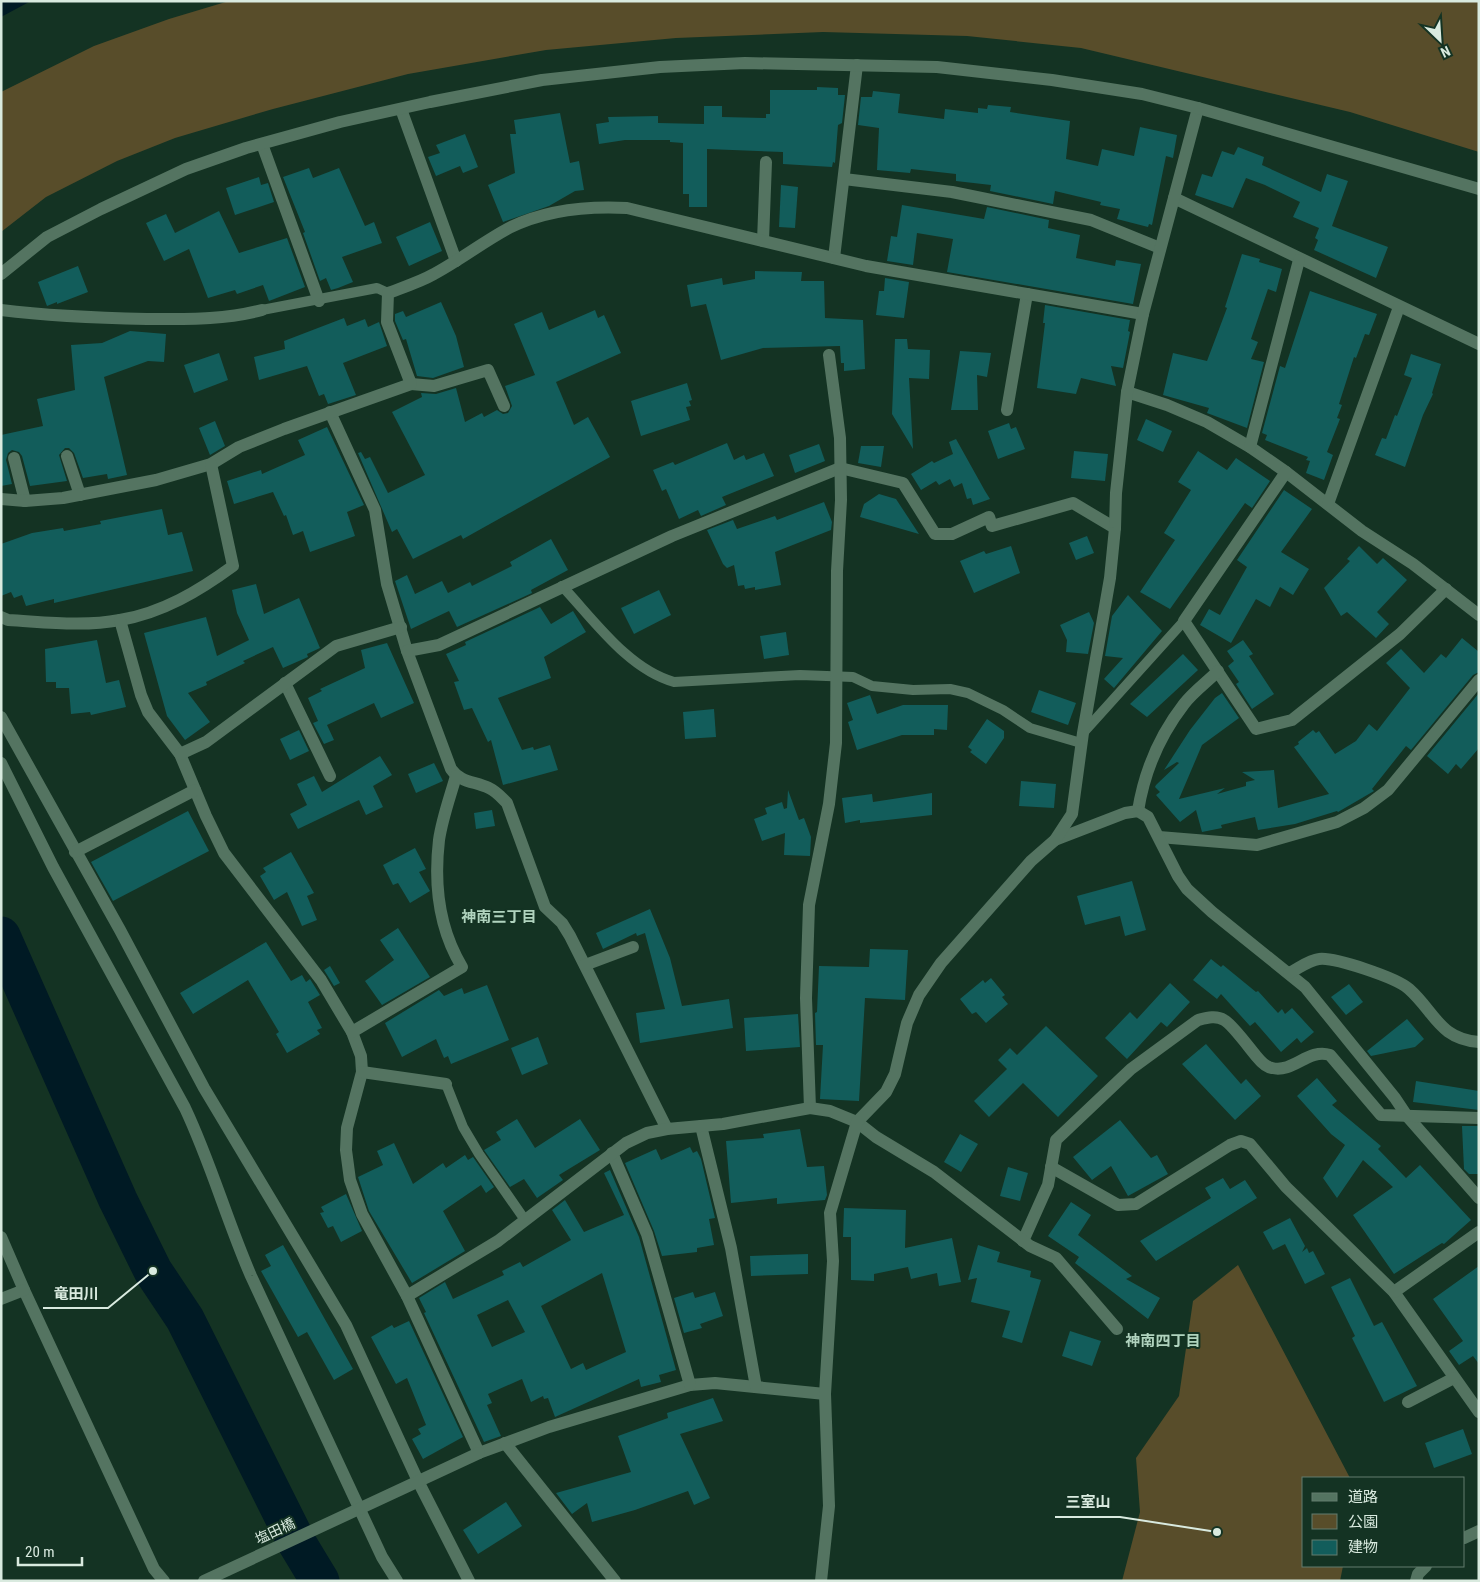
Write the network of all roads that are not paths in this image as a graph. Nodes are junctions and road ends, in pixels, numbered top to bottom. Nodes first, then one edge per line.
1 (857, 65) junction
2 (1198, 108) junction
3 (400, 109) junction
4 (262, 144) junction
5 (766, 162) dead end
6 (844, 179) junction
7 (1479, 189) edge
8 (1174, 198) junction
9 (763, 241) junction
10 (1160, 248) junction
11 (834, 258) junction
12 (1299, 260) junction
13 (456, 261) junction
14 (1, 274) edge
15 (388, 293) junction
16 (1027, 294) junction
17 (319, 301) junction
18 (1399, 307) junction
19 (1, 310) edge
20 (262, 310) joint
21 (1143, 314) junction
22 (1479, 344) edge
23 (829, 355) dead end
24 (411, 384) junction
25 (1127, 392) junction
26 (504, 406) dead end
27 (1007, 410) dead end
28 (330, 412) junction
29 (1250, 447) junction
30 (67, 456) dead end
31 (14, 458) dead end
32 (211, 464) junction
33 (840, 468) junction
34 (1286, 472) junction
35 (80, 495) junction
36 (1, 499) edge
37 (25, 502) junction
38 (1328, 504) junction
39 (1116, 528) junction
40 (562, 586) junction
41 (1446, 589) junction
42 (1479, 615) edge
43 (1, 617) edge
44 (120, 620) junction
45 (1184, 620) junction
46 (401, 627) junction
47 (408, 651) junction
48 (1218, 671) junction
49 (837, 677) junction
50 (1479, 680) edge
51 (285, 683) junction
52 (1, 717) edge
53 (1082, 738) junction
54 (180, 754) junction
55 (1, 763) edge
56 (330, 776) dead end
57 (456, 776) junction
58 (194, 790) junction
59 (1138, 811) junction
60 (1159, 837) junction
61 (1055, 840) junction
62 (75, 852) junction
63 (633, 947) dead end
64 (585, 965) junction
65 (1288, 973) junction
66 (352, 1032) junction
67 (1479, 1042) edge
68 (362, 1072) junction
69 (446, 1084) joint
70 (810, 1108) junction
71 (1407, 1116) junction
72 (1479, 1118) edge
73 (857, 1122) junction
74 (701, 1126) junction
75 (667, 1129) junction
76 (612, 1153) junction
77 (1052, 1167) junction
78 (1479, 1198) edge
79 (525, 1220) junction
80 (1479, 1232) edge
81 (1, 1236) edge
82 (1023, 1241) junction
83 (24, 1290) junction
84 (1394, 1292) junction
85 (407, 1296) junction
86 (1, 1299) edge
87 (1117, 1330) dead end
88 (1454, 1378) junction
89 (690, 1386) junction
90 (756, 1387) junction
91 (825, 1394) junction
92 (1408, 1402) dead end
93 (1479, 1412) edge
94 (505, 1442) junction
95 (479, 1453) junction
96 (418, 1481) junction
97 (359, 1508) junction
98 (1479, 1531) edge
99 (1465, 1538) edge
100 (1425, 1567) edge
101 (164, 1581) edge
102 (204, 1581) edge
103 (397, 1581) edge
104 (469, 1581) edge
105 (615, 1581) edge
106 (821, 1581) edge
107 (1416, 1581) edge

1 - 2 street
1 - 3 street
1 - 6 street
2 - 7 street
2 - 8 street
3 - 4 street
3 - 13 street
4 - 14 street
4 - 17 street
5 - 9 street
6 - 10 street
6 - 11 street
8 - 10 street
8 - 12 street
9 - 11 street
9 - 13 street
10 - 21 street
11 - 16 street
12 - 18 street
12 - 29 street
13 - 15 street
15 - 17 lane
15 - 24 street
16 - 21 street
16 - 27 street
17 - 20 lane
18 - 22 street
18 - 38 street
19 - 20 street
21 - 25 street
23 - 33 street
24 - 26 street
24 - 28 street
25 - 29 street
25 - 39 street
28 - 32 street
28 - 46 street
29 - 34 street
30 - 35 street
31 - 37 street
32 - 35 street
32 - 44 street
33 - 39 street
33 - 40 street
33 - 49 street
34 - 38 street
34 - 45 street
35 - 37 street
36 - 37 street
38 - 41 street
39 - 53 street
40 - 47 street
40 - 49 lane
41 - 42 street
41 - 48 street
43 - 44 street
44 - 54 street
45 - 48 street
45 - 53 lane
46 - 47 street
46 - 51 street
47 - 57 street
48 - 59 street
49 - 53 lane
49 - 70 street
50 - 60 street
51 - 54 street
51 - 56 street
52 - 62 street
53 - 61 street
54 - 58 street
55 - 97 street
57 - 64 street
57 - 66 street
58 - 62 street
58 - 66 street
59 - 60 street
59 - 61 street
60 - 65 street
61 - 73 street
62 - 96 street
63 - 64 street
64 - 75 street
65 - 67 street
65 - 71 street
66 - 68 street
68 - 69 street
68 - 85 street
69 - 79 lane
70 - 73 street
70 - 74 street
71 - 72 street
71 - 77 street
71 - 78 street
73 - 82 street
73 - 91 street
74 - 75 street
74 - 90 street
75 - 76 street
76 - 79 street
76 - 89 street
77 - 82 street
77 - 84 street
79 - 85 street
80 - 84 street
81 - 83 street
82 - 87 street
83 - 86 street
83 - 101 street
84 - 88 street
85 - 95 street
88 - 92 street
88 - 93 street
89 - 90 street, 塩田橋
89 - 94 street, 塩田橋
90 - 91 street, 塩田橋
91 - 106 street
94 - 95 street, 塩田橋
94 - 105 street
95 - 96 street, 塩田橋
96 - 97 street, 塩田橋
96 - 104 street
97 - 102 street, 塩田橋
97 - 103 street
98 - 99 street
100 - 107 street

